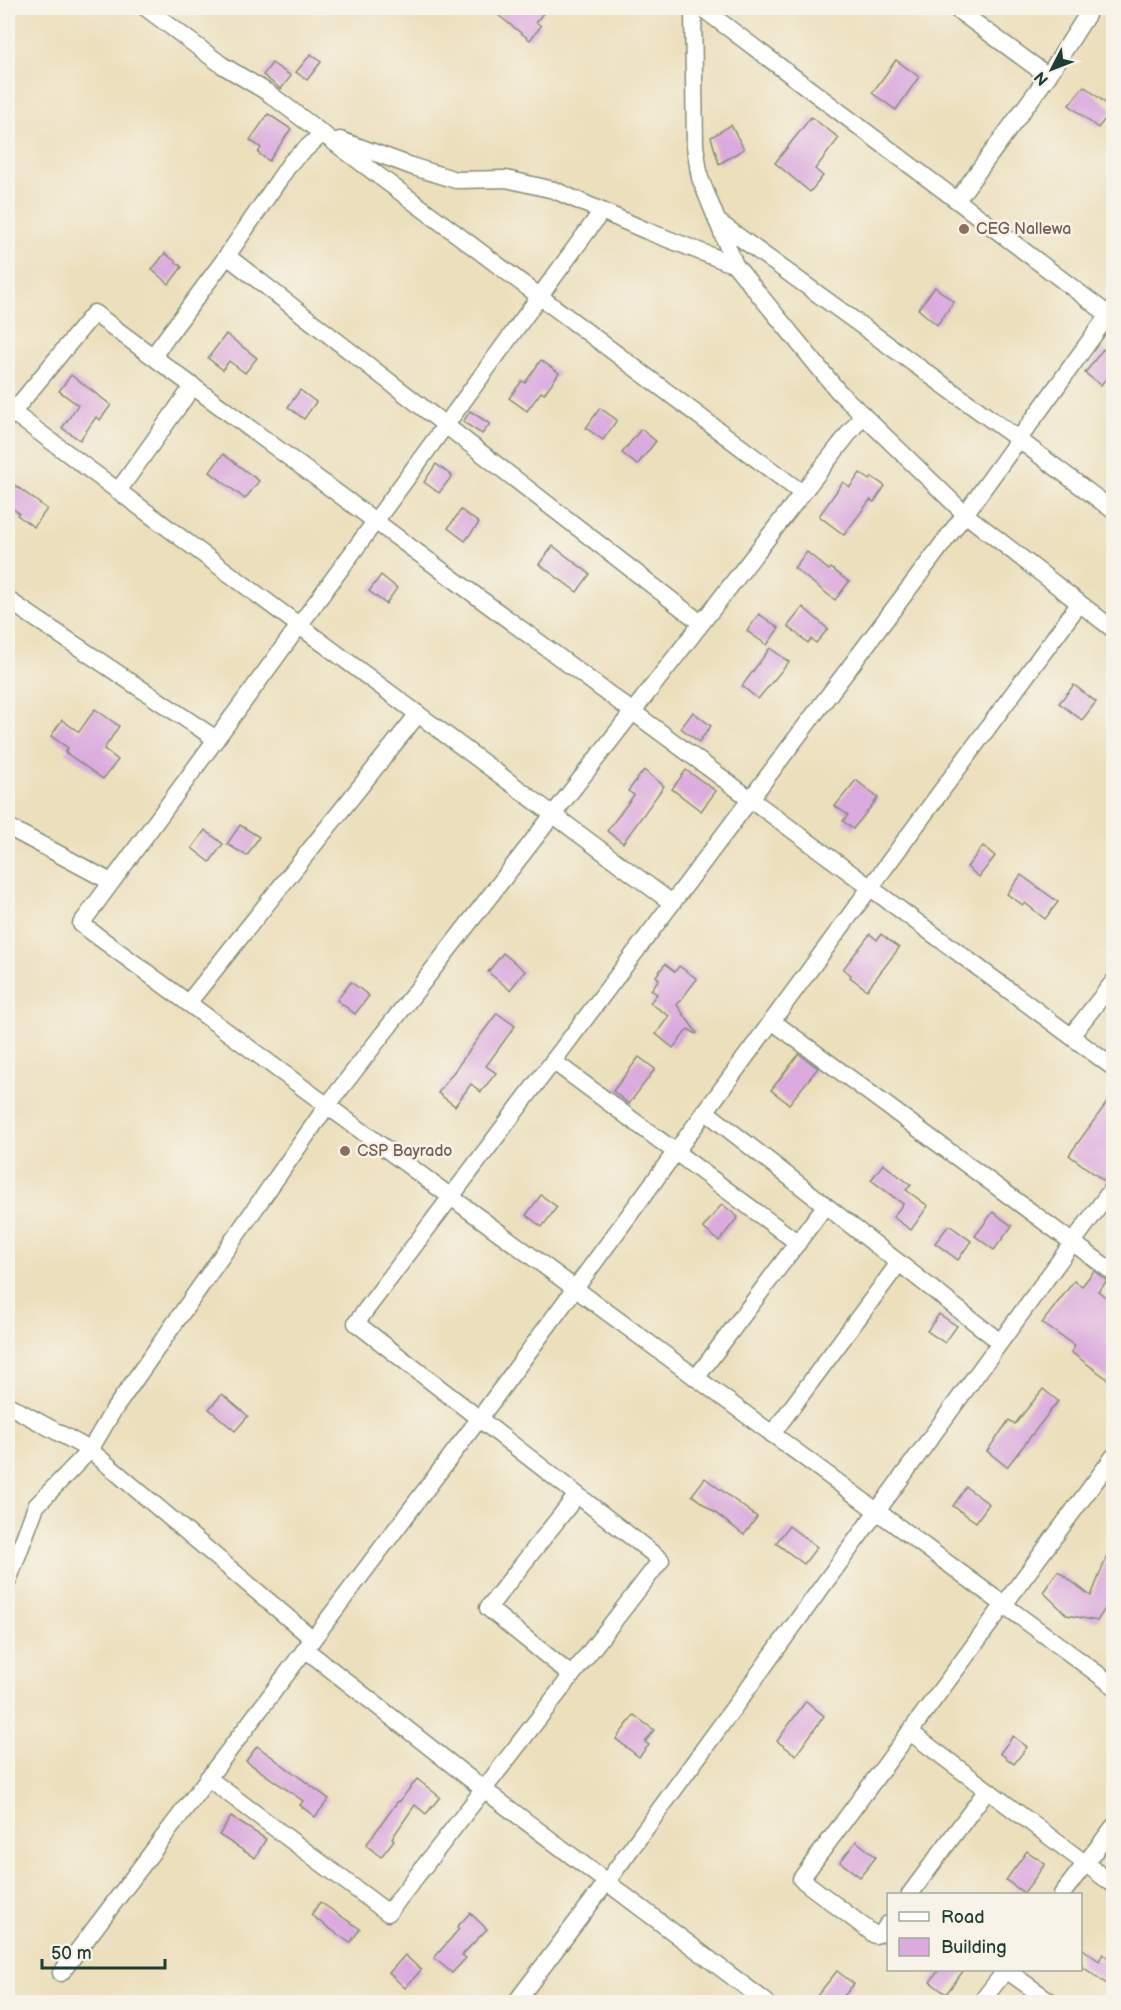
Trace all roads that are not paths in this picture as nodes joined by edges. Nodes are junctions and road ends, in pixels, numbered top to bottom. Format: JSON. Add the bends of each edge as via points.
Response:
{"nodes":[{"id":1,"x":146,"y":8,"type":"edge"},
{"id":2,"x":693,"y":8,"type":"edge"},
{"id":3,"x":702,"y":8,"type":"edge"},
{"id":4,"x":955,"y":8,"type":"edge"},
{"id":5,"x":1087,"y":15,"type":"dead end"},
{"id":6,"x":1048,"y":76,"type":"junction"},
{"id":7,"x":322,"y":134,"type":"junction"},
{"id":8,"x":957,"y":200,"type":"junction"},
{"id":9,"x":602,"y":211,"type":"junction"},
{"id":10,"x":717,"y":221,"type":"junction"},
{"id":11,"x":227,"y":256,"type":"junction"},
{"id":12,"x":735,"y":265,"type":"junction"},
{"id":13,"x":539,"y":296,"type":"junction"},
{"id":14,"x":1112,"y":313,"type":"edge"},
{"id":15,"x":153,"y":356,"type":"junction"},
{"id":16,"x":193,"y":386,"type":"junction"},
{"id":17,"x":10,"y":415,"type":"edge"},
{"id":18,"x":863,"y":415,"type":"junction"},
{"id":19,"x":446,"y":425,"type":"junction"},
{"id":20,"x":1018,"y":439,"type":"junction"},
{"id":21,"x":118,"y":491,"type":"junction"},
{"id":22,"x":802,"y":493,"type":"junction"},
{"id":23,"x":1113,"y":511,"type":"edge"},
{"id":24,"x":965,"y":514,"type":"junction"},
{"id":25,"x":375,"y":521,"type":"junction"},
{"id":26,"x":8,"y":600,"type":"edge"},
{"id":27,"x":1079,"y":604,"type":"junction"},
{"id":28,"x":701,"y":623,"type":"junction"},
{"id":29,"x":299,"y":626,"type":"junction"},
{"id":30,"x":1113,"y":630,"type":"edge"},
{"id":31,"x":633,"y":712,"type":"junction"},
{"id":32,"x":418,"y":714,"type":"junction"},
{"id":33,"x":216,"y":739,"type":"junction"},
{"id":34,"x":750,"y":799,"type":"junction"},
{"id":35,"x":553,"y":815,"type":"junction"},
{"id":36,"x":8,"y":827,"type":"edge"},
{"id":37,"x":111,"y":882,"type":"junction"},
{"id":38,"x":870,"y":887,"type":"junction"},
{"id":39,"x":672,"y":903,"type":"junction"},
{"id":40,"x":1113,"y":981,"type":"edge"},
{"id":41,"x":188,"y":1003,"type":"junction"},
{"id":42,"x":772,"y":1021,"type":"junction"},
{"id":43,"x":1071,"y":1036,"type":"junction"},
{"id":44,"x":553,"y":1061,"type":"junction"},
{"id":45,"x":1113,"y":1068,"type":"edge"},
{"id":46,"x":327,"y":1106,"type":"junction"},
{"id":47,"x":705,"y":1112,"type":"junction"},
{"id":48,"x":675,"y":1152,"type":"junction"},
{"id":49,"x":1113,"y":1186,"type":"edge"},
{"id":50,"x":451,"y":1197,"type":"junction"},
{"id":51,"x":825,"y":1206,"type":"junction"},
{"id":52,"x":798,"y":1243,"type":"junction"},
{"id":53,"x":1071,"y":1243,"type":"junction"},
{"id":54,"x":899,"y":1263,"type":"junction"},
{"id":55,"x":1113,"y":1273,"type":"edge"},
{"id":56,"x":575,"y":1289,"type":"junction"},
{"id":57,"x":999,"y":1342,"type":"junction"},
{"id":58,"x":696,"y":1378,"type":"junction"},
{"id":59,"x":8,"y":1405,"type":"edge"},
{"id":60,"x":479,"y":1419,"type":"junction"},
{"id":61,"x":772,"y":1434,"type":"junction"},
{"id":62,"x":90,"y":1450,"type":"junction"},
{"id":63,"x":1113,"y":1456,"type":"edge"},
{"id":64,"x":577,"y":1495,"type":"junction"},
{"id":65,"x":876,"y":1511,"type":"junction"},
{"id":66,"x":8,"y":1581,"type":"edge"},
{"id":67,"x":1003,"y":1605,"type":"junction"},
{"id":68,"x":309,"y":1644,"type":"junction"},
{"id":69,"x":571,"y":1675,"type":"junction"},
{"id":70,"x":1113,"y":1686,"type":"edge"},
{"id":71,"x":910,"y":1732,"type":"junction"},
{"id":72,"x":208,"y":1778,"type":"junction"},
{"id":73,"x":483,"y":1789,"type":"junction"},
{"id":74,"x":987,"y":1790,"type":"junction"},
{"id":75,"x":1113,"y":1826,"type":"edge"},
{"id":76,"x":1085,"y":1864,"type":"junction"},
{"id":77,"x":606,"y":1883,"type":"junction"},
{"id":78,"x":1113,"y":1885,"type":"edge"},
{"id":79,"x":911,"y":1893,"type":"edge"},
{"id":80,"x":1063,"y":1893,"type":"edge"},
{"id":81,"x":887,"y":1926,"type":"edge"},
{"id":82,"x":1005,"y":1971,"type":"edge"},
{"id":83,"x":1007,"y":1971,"type":"edge"},
{"id":84,"x":61,"y":1973,"type":"dead end"},
{"id":85,"x":516,"y":2002,"type":"edge"},
{"id":86,"x":766,"y":2002,"type":"edge"},
{"id":87,"x":981,"y":2002,"type":"edge"},
{"id":88,"x":1051,"y":2002,"type":"edge"}],
"edges":[{"from":1,"to":7,"type":"street"},
{"from":2,"to":10,"type":"street","via":[[695,146],[700,178]]},
{"from":3,"to":8,"type":"street"},
{"from":4,"to":6,"type":"street"},
{"from":5,"to":6,"type":"street"},
{"from":6,"to":8,"type":"street"},
{"from":7,"to":9,"type":"street","via":[[456,180],[516,181],[554,190]]},
{"from":7,"to":11,"type":"street","via":[[291,162]]},
{"from":7,"to":13,"type":"street"},
{"from":8,"to":14,"type":"street"},
{"from":9,"to":12,"type":"street"},
{"from":9,"to":13,"type":"street"},
{"from":10,"to":12,"type":"street"},
{"from":10,"to":20,"type":"street"},
{"from":11,"to":15,"type":"street"},
{"from":11,"to":19,"type":"street"},
{"from":12,"to":18,"type":"street","via":[[838,391]]},
{"from":13,"to":19,"type":"street"},
{"from":13,"to":22,"type":"street"},
{"from":14,"to":20,"type":"street"},
{"from":15,"to":16,"type":"street"},
{"from":15,"to":17,"type":"street","via":[[94,313]]},
{"from":16,"to":21,"type":"street"},
{"from":16,"to":25,"type":"street"},
{"from":17,"to":21,"type":"street"},
{"from":18,"to":22,"type":"street"},
{"from":18,"to":24,"type":"street"},
{"from":19,"to":25,"type":"street"},
{"from":19,"to":28,"type":"street"},
{"from":20,"to":23,"type":"street"},
{"from":20,"to":24,"type":"street"},
{"from":21,"to":29,"type":"street"},
{"from":22,"to":28,"type":"street"},
{"from":24,"to":27,"type":"street"},
{"from":24,"to":34,"type":"street"},
{"from":25,"to":29,"type":"street"},
{"from":25,"to":31,"type":"street"},
{"from":26,"to":33,"type":"street"},
{"from":27,"to":30,"type":"street"},
{"from":27,"to":38,"type":"street"},
{"from":28,"to":31,"type":"street"},
{"from":29,"to":32,"type":"street"},
{"from":29,"to":33,"type":"street"},
{"from":31,"to":34,"type":"street"},
{"from":31,"to":35,"type":"street"},
{"from":32,"to":35,"type":"street"},
{"from":32,"to":41,"type":"street"},
{"from":33,"to":37,"type":"street"},
{"from":34,"to":38,"type":"street"},
{"from":34,"to":39,"type":"street"},
{"from":35,"to":39,"type":"street"},
{"from":35,"to":46,"type":"street"},
{"from":36,"to":37,"type":"street"},
{"from":37,"to":41,"type":"street","via":[[81,924]]},
{"from":38,"to":42,"type":"street"},
{"from":38,"to":43,"type":"street"},
{"from":39,"to":44,"type":"street"},
{"from":40,"to":43,"type":"street"},
{"from":41,"to":46,"type":"street"},
{"from":42,"to":47,"type":"street"},
{"from":42,"to":53,"type":"street"},
{"from":43,"to":45,"type":"street"},
{"from":44,"to":48,"type":"street"},
{"from":44,"to":50,"type":"street"},
{"from":46,"to":50,"type":"street"},
{"from":46,"to":62,"type":"street","via":[[113,1411]]},
{"from":47,"to":48,"type":"street"},
{"from":47,"to":51,"type":"street"},
{"from":48,"to":52,"type":"street"},
{"from":48,"to":56,"type":"street"},
{"from":49,"to":53,"type":"street"},
{"from":50,"to":56,"type":"street"},
{"from":50,"to":60,"type":"street","via":[[356,1323]]},
{"from":51,"to":52,"type":"street"},
{"from":51,"to":54,"type":"street"},
{"from":52,"to":58,"type":"street"},
{"from":53,"to":55,"type":"street"},
{"from":53,"to":57,"type":"street"},
{"from":54,"to":57,"type":"street"},
{"from":54,"to":61,"type":"street"},
{"from":56,"to":58,"type":"street"},
{"from":56,"to":60,"type":"street"},
{"from":57,"to":65,"type":"street"},
{"from":58,"to":61,"type":"street"},
{"from":59,"to":62,"type":"street"},
{"from":60,"to":64,"type":"street"},
{"from":60,"to":68,"type":"street"},
{"from":61,"to":65,"type":"street"},
{"from":62,"to":66,"type":"street","via":[[36,1506]]},
{"from":62,"to":68,"type":"street"},
{"from":63,"to":67,"type":"street"},
{"from":64,"to":69,"type":"street","via":[[488,1608]]},
{"from":64,"to":69,"type":"street","via":[[661,1560]]},
{"from":65,"to":67,"type":"street"},
{"from":65,"to":77,"type":"street"},
{"from":67,"to":70,"type":"street"},
{"from":67,"to":71,"type":"street"},
{"from":68,"to":72,"type":"street"},
{"from":68,"to":73,"type":"street"},
{"from":69,"to":73,"type":"street"},
{"from":71,"to":74,"type":"street"},
{"from":71,"to":81,"type":"street","via":[[801,1879],[875,1935]]},
{"from":72,"to":73,"type":"street","via":[[388,1913]]},
{"from":72,"to":84,"type":"street"},
{"from":73,"to":77,"type":"street"},
{"from":74,"to":76,"type":"street"},
{"from":74,"to":79,"type":"street"},
{"from":75,"to":76,"type":"street"},
{"from":76,"to":78,"type":"street"},
{"from":76,"to":80,"type":"street"},
{"from":77,"to":85,"type":"street"},
{"from":77,"to":86,"type":"street"},
{"from":82,"to":87,"type":"street"},
{"from":83,"to":88,"type":"street"}]}
